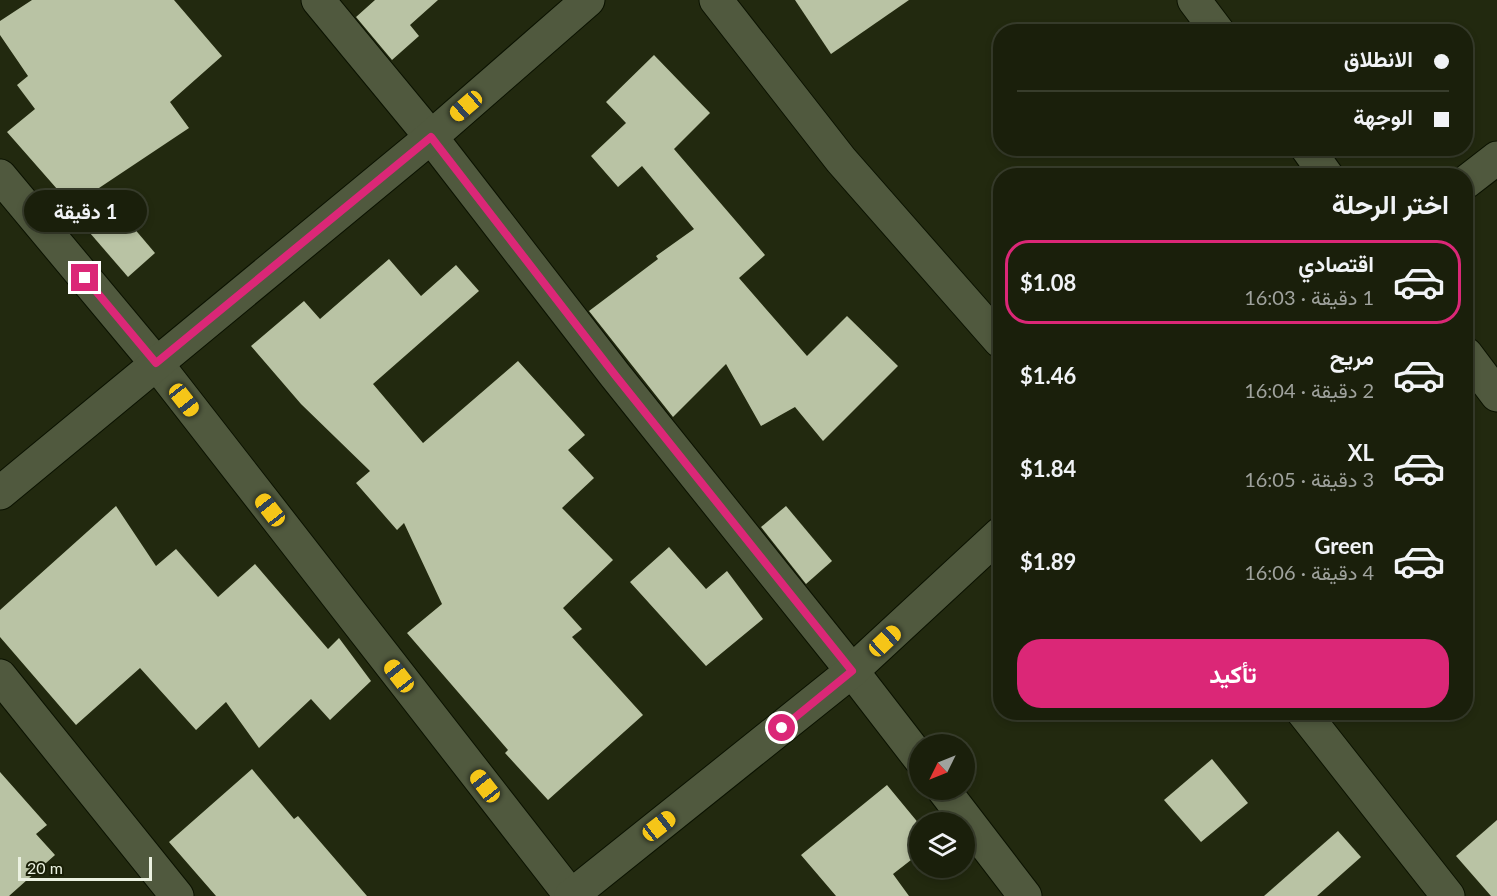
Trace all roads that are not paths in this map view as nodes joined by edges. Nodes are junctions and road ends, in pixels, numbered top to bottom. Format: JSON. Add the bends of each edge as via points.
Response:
{"nodes":[{"id":1,"x":318,"y":0,"type":"edge"},
{"id":2,"x":588,"y":0,"type":"edge"},
{"id":3,"x":716,"y":0,"type":"edge"},
{"id":4,"x":1194,"y":0,"type":"edge"},
{"id":5,"x":1212,"y":24,"type":"edge"},
{"id":6,"x":431,"y":137,"type":"junction"},
{"id":7,"x":1497,"y":158,"type":"edge"},
{"id":8,"x":0,"y":176,"type":"edge"},
{"id":9,"x":1473,"y":177,"type":"edge"},
{"id":10,"x":993,"y":333,"type":"edge"},
{"id":11,"x":156,"y":363,"type":"junction"},
{"id":12,"x":1473,"y":363,"type":"edge"},
{"id":13,"x":1497,"y":395,"type":"edge"},
{"id":14,"x":0,"y":493,"type":"edge"},
{"id":15,"x":993,"y":540,"type":"edge"},
{"id":16,"x":852,"y":671,"type":"junction"},
{"id":17,"x":0,"y":676,"type":"edge"},
{"id":18,"x":1309,"y":720,"type":"edge"},
{"id":19,"x":909,"y":745,"type":"edge"},
{"id":20,"x":951,"y":800,"type":"edge"},
{"id":21,"x":177,"y":896,"type":"edge"},
{"id":22,"x":571,"y":896,"type":"edge"},
{"id":23,"x":1025,"y":896,"type":"edge"},
{"id":24,"x":1448,"y":896,"type":"edge"}],
"edges":[{"from":1,"to":6,"type":"street"},
{"from":2,"to":6,"type":"street"},
{"from":3,"to":10,"type":"street","via":[[841,160]]},
{"from":4,"to":5,"type":"street"},
{"from":6,"to":11,"type":"street"},
{"from":6,"to":16,"type":"street"},
{"from":7,"to":9,"type":"street"},
{"from":8,"to":11,"type":"street"},
{"from":11,"to":14,"type":"street"},
{"from":11,"to":22,"type":"street"},
{"from":12,"to":13,"type":"street"},
{"from":15,"to":16,"type":"street"},
{"from":16,"to":19,"type":"street"},
{"from":16,"to":22,"type":"street"},
{"from":17,"to":21,"type":"street"},
{"from":18,"to":24,"type":"street"},
{"from":20,"to":23,"type":"street"}]}
